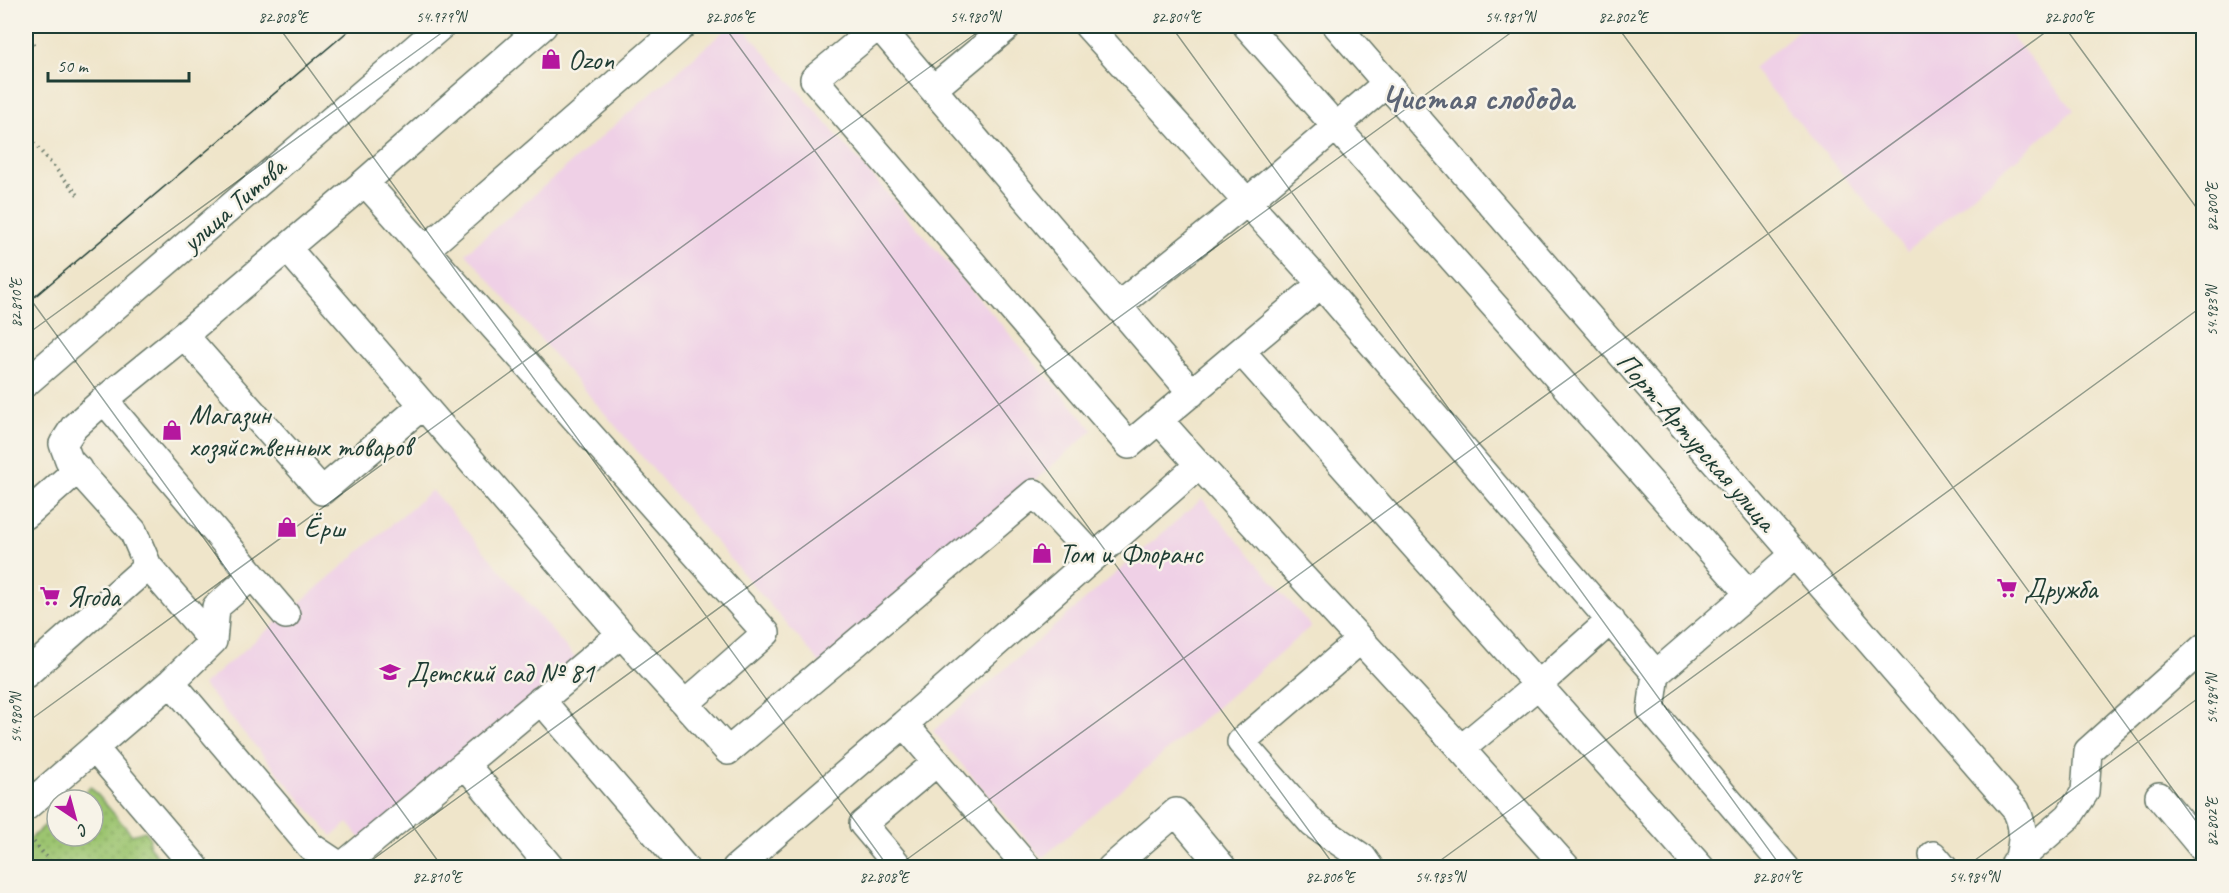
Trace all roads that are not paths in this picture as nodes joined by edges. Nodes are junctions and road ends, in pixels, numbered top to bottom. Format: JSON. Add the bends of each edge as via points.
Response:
{"nodes":[{"id":1,"x":441,"y":26,"type":"edge"},
{"id":2,"x":543,"y":26,"type":"edge"},
{"id":3,"x":682,"y":26,"type":"edge"},
{"id":4,"x":879,"y":26,"type":"edge"},
{"id":5,"x":1007,"y":26,"type":"edge"},
{"id":6,"x":1088,"y":26,"type":"edge"},
{"id":7,"x":1247,"y":26,"type":"edge"},
{"id":8,"x":1337,"y":26,"type":"edge"},
{"id":9,"x":1387,"y":83,"type":"junction"},
{"id":10,"x":933,"y":89,"type":"junction"},
{"id":11,"x":1336,"y":126,"type":"junction"},
{"id":12,"x":365,"y":182,"type":"junction"},
{"id":13,"x":1247,"y":202,"type":"junction"},
{"id":14,"x":286,"y":248,"type":"junction"},
{"id":15,"x":426,"y":249,"type":"junction"},
{"id":16,"x":1321,"y":284,"type":"junction"},
{"id":17,"x":1119,"y":305,"type":"junction"},
{"id":18,"x":184,"y":335,"type":"junction"},
{"id":19,"x":1241,"y":351,"type":"junction"},
{"id":20,"x":26,"y":383,"type":"edge"},
{"id":21,"x":1192,"y":393,"type":"junction"},
{"id":22,"x":104,"y":400,"type":"junction"},
{"id":23,"x":422,"y":406,"type":"junction"},
{"id":24,"x":1159,"y":420,"type":"junction"},
{"id":25,"x":1199,"y":465,"type":"junction"},
{"id":26,"x":78,"y":469,"type":"junction"},
{"id":27,"x":26,"y":515,"type":"edge"},
{"id":28,"x":1795,"y":554,"type":"junction"},
{"id":29,"x":1093,"y":556,"type":"junction"},
{"id":30,"x":147,"y":566,"type":"junction"},
{"id":31,"x":252,"y":576,"type":"junction"},
{"id":32,"x":1749,"y":594,"type":"junction"},
{"id":33,"x":286,"y":615,"type":"dead end"},
{"id":34,"x":1611,"y":620,"type":"junction"},
{"id":35,"x":621,"y":634,"type":"junction"},
{"id":36,"x":213,"y":641,"type":"junction"},
{"id":37,"x":1359,"y":641,"type":"junction"},
{"id":38,"x":2204,"y":647,"type":"edge"},
{"id":39,"x":26,"y":674,"type":"edge"},
{"id":40,"x":1656,"y":674,"type":"junction"},
{"id":41,"x":171,"y":682,"type":"junction"},
{"id":42,"x":1538,"y":685,"type":"junction"},
{"id":43,"x":542,"y":700,"type":"junction"},
{"id":44,"x":684,"y":704,"type":"junction"},
{"id":45,"x":904,"y":724,"type":"junction"},
{"id":46,"x":94,"y":748,"type":"junction"},
{"id":47,"x":1461,"y":749,"type":"junction"},
{"id":48,"x":937,"y":762,"type":"junction"},
{"id":49,"x":465,"y":764,"type":"junction"},
{"id":50,"x":2158,"y":796,"type":"dead end"},
{"id":51,"x":26,"y":807,"type":"edge"},
{"id":52,"x":2204,"y":850,"type":"edge"},
{"id":53,"x":2017,"y":865,"type":"edge"},
{"id":54,"x":196,"y":867,"type":"edge"},
{"id":55,"x":342,"y":867,"type":"edge"},
{"id":56,"x":551,"y":867,"type":"edge"},
{"id":57,"x":685,"y":867,"type":"edge"},
{"id":58,"x":736,"y":867,"type":"edge"},
{"id":59,"x":900,"y":867,"type":"edge"},
{"id":60,"x":1028,"y":867,"type":"edge"},
{"id":61,"x":1111,"y":867,"type":"edge"},
{"id":62,"x":1223,"y":867,"type":"edge"},
{"id":63,"x":1370,"y":867,"type":"edge"},
{"id":64,"x":1567,"y":867,"type":"edge"},
{"id":65,"x":1701,"y":867,"type":"edge"},
{"id":66,"x":1786,"y":867,"type":"edge"}],
"edges":[{"from":1,"to":20,"type":"street","name":"улица Титова"},
{"from":2,"to":12,"type":"street"},
{"from":3,"to":15,"type":"street"},
{"from":4,"to":10,"type":"street"},
{"from":4,"to":24,"type":"street","via":[[814,79],[1129,445]]},
{"from":5,"to":10,"type":"street"},
{"from":6,"to":13,"type":"street"},
{"from":7,"to":11,"type":"street"},
{"from":8,"to":9,"type":"street","name":"Порт-Артурская улица"},
{"from":9,"to":11,"type":"street"},
{"from":9,"to":28,"type":"street","name":"Порт-Артурская улица"},
{"from":10,"to":17,"type":"street"},
{"from":11,"to":13,"type":"street"},
{"from":11,"to":32,"type":"street"},
{"from":12,"to":14,"type":"street"},
{"from":12,"to":15,"type":"street"},
{"from":13,"to":16,"type":"street"},
{"from":13,"to":17,"type":"street"},
{"from":14,"to":18,"type":"street"},
{"from":14,"to":23,"type":"street"},
{"from":15,"to":44,"type":"street","via":[[766,633]]},
{"from":16,"to":19,"type":"street"},
{"from":16,"to":34,"type":"street"},
{"from":17,"to":21,"type":"street"},
{"from":18,"to":22,"type":"street"},
{"from":18,"to":23,"type":"street","via":[[322,490]]},
{"from":19,"to":21,"type":"street"},
{"from":19,"to":42,"type":"street"},
{"from":21,"to":24,"type":"street"},
{"from":22,"to":26,"type":"street","via":[[74,427],[63,444],[69,460]]},
{"from":22,"to":31,"type":"street"},
{"from":23,"to":35,"type":"street"},
{"from":24,"to":25,"type":"street"},
{"from":25,"to":29,"type":"street"},
{"from":25,"to":37,"type":"street"},
{"from":26,"to":27,"type":"street"},
{"from":26,"to":30,"type":"street","via":[[133,531]]},
{"from":28,"to":32,"type":"street"},
{"from":28,"to":53,"type":"street","name":"Порт-Артурская улица","via":[[2016,810],[2023,824]]},
{"from":29,"to":44,"type":"street","via":[[1034,493],[728,751]]},
{"from":29,"to":45,"type":"street"},
{"from":30,"to":36,"type":"street"},
{"from":30,"to":39,"type":"street"},
{"from":31,"to":33,"type":"street"},
{"from":31,"to":36,"type":"street","via":[[216,607]]},
{"from":32,"to":40,"type":"street"},
{"from":34,"to":40,"type":"street"},
{"from":34,"to":42,"type":"street"},
{"from":35,"to":43,"type":"street"},
{"from":35,"to":44,"type":"street"},
{"from":36,"to":41,"type":"street"},
{"from":37,"to":47,"type":"street"},
{"from":37,"to":63,"type":"street","via":[[1240,742],[1313,824]]},
{"from":38,"to":53,"type":"street","via":[[2088,751],[2085,792],[2070,816]]},
{"from":40,"to":66,"type":"street","via":[[1651,710]]},
{"from":41,"to":46,"type":"street"},
{"from":41,"to":55,"type":"street","via":[[310,846]]},
{"from":42,"to":47,"type":"street"},
{"from":42,"to":65,"type":"street"},
{"from":43,"to":49,"type":"street"},
{"from":43,"to":57,"type":"street"},
{"from":45,"to":48,"type":"street"},
{"from":45,"to":58,"type":"street"},
{"from":46,"to":51,"type":"street"},
{"from":46,"to":54,"type":"street"},
{"from":47,"to":64,"type":"street"},
{"from":48,"to":59,"type":"street","via":[[863,824]]},
{"from":48,"to":60,"type":"street"},
{"from":49,"to":55,"type":"street"},
{"from":49,"to":56,"type":"street"},
{"from":50,"to":52,"type":"street"},
{"from":61,"to":62,"type":"street","via":[[1176,812]]}]}
